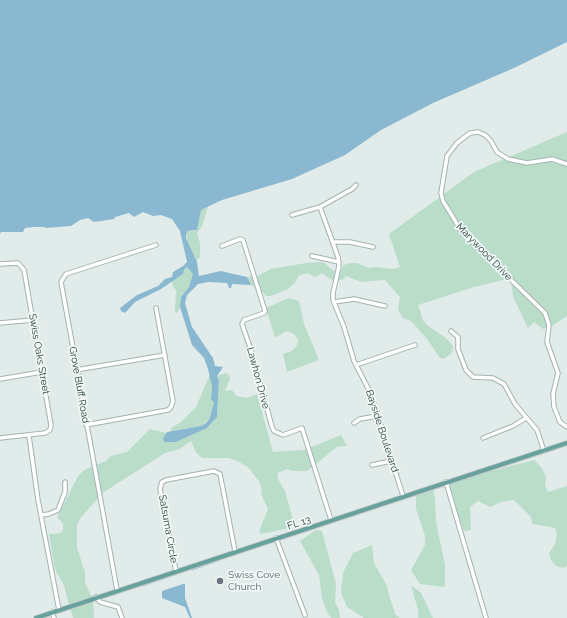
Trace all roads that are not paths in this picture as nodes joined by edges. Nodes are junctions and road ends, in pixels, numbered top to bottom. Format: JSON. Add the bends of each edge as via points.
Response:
{"nodes":[{"id":1,"x":567,"y":164,"type":"edge"},
{"id":2,"x":356,"y":185,"type":"dead end"},
{"id":3,"x":320,"y":207,"type":"junction"},
{"id":4,"x":292,"y":215,"type":"dead end"},
{"id":5,"x":333,"y":242,"type":"junction"},
{"id":6,"x":156,"y":245,"type":"dead end"},
{"id":7,"x":222,"y":246,"type":"dead end"},
{"id":8,"x":373,"y":246,"type":"dead end"},
{"id":9,"x":312,"y":256,"type":"dead end"},
{"id":10,"x":339,"y":262,"type":"junction"},
{"id":11,"x":0,"y":264,"type":"edge"},
{"id":12,"x":334,"y":302,"type":"junction"},
{"id":13,"x":385,"y":306,"type":"dead end"},
{"id":14,"x":156,"y":308,"type":"dead end"},
{"id":15,"x":33,"y":320,"type":"junction"},
{"id":16,"x":0,"y":323,"type":"edge"},
{"id":17,"x":451,"y":330,"type":"dead end"},
{"id":18,"x":415,"y":345,"type":"dead end"},
{"id":19,"x":165,"y":355,"type":"junction"},
{"id":20,"x":356,"y":365,"type":"junction"},
{"id":21,"x":76,"y":370,"type":"junction"},
{"id":22,"x":42,"y":372,"type":"junction"},
{"id":23,"x":0,"y":379,"type":"edge"},
{"id":24,"x":377,"y":416,"type":"junction"},
{"id":25,"x":526,"y":418,"type":"junction"},
{"id":26,"x":354,"y":423,"type":"dead end"},
{"id":27,"x":86,"y":425,"type":"junction"},
{"id":28,"x":567,"y":426,"type":"edge"},
{"id":29,"x":29,"y":436,"type":"junction"},
{"id":30,"x":0,"y":438,"type":"edge"},
{"id":31,"x":483,"y":438,"type":"dead end"},
{"id":32,"x":567,"y":443,"type":"edge"},
{"id":33,"x":544,"y":451,"type":"junction"},
{"id":34,"x":391,"y":461,"type":"junction"},
{"id":35,"x":372,"y":465,"type":"dead end"},
{"id":36,"x":65,"y":482,"type":"dead end"},
{"id":37,"x":446,"y":482,"type":"junction"},
{"id":38,"x":403,"y":496,"type":"junction"},
{"id":39,"x":41,"y":515,"type":"junction"},
{"id":40,"x":331,"y":520,"type":"junction"},
{"id":41,"x":276,"y":538,"type":"junction"},
{"id":42,"x":235,"y":551,"type":"junction"},
{"id":43,"x":176,"y":571,"type":"junction"},
{"id":44,"x":116,"y":590,"type":"junction"},
{"id":45,"x":96,"y":597,"type":"junction"},
{"id":46,"x":59,"y":610,"type":"junction"},
{"id":47,"x":52,"y":612,"type":"junction"},
{"id":48,"x":304,"y":615,"type":"dead end"},
{"id":49,"x":36,"y":618,"type":"edge"},
{"id":50,"x":54,"y":618,"type":"edge"},
{"id":51,"x":122,"y":618,"type":"edge"},
{"id":52,"x":486,"y":618,"type":"edge"}],
"edges":[{"from":1,"to":28,"type":"street","name":"Marywood Drive","via":[[552,159],[527,163],[508,159],[497,152],[486,135],[470,133],[457,143],[448,156],[441,193],[443,201],[462,232],[545,313],[549,325],[547,342],[558,373],[553,394],[554,407],[560,422]]},
{"from":2,"to":3,"type":"street"},
{"from":3,"to":4,"type":"street"},
{"from":3,"to":5,"type":"street","name":"Bayside Boulevard"},
{"from":5,"to":8,"type":"street"},
{"from":5,"to":10,"type":"street","name":"Bayside Boulevard"},
{"from":6,"to":21,"type":"street","name":"Grove Bluff Road","via":[[66,274],[62,279],[63,302]]},
{"from":7,"to":40,"type":"street","name":"Lawhon Drive","via":[[243,240],[265,311],[244,320],[242,324],[272,427],[274,431],[283,435],[302,428]]},
{"from":9,"to":10,"type":"street"},
{"from":10,"to":12,"type":"street","name":"Bayside Boulevard","via":[[332,294]]},
{"from":11,"to":15,"type":"street","name":"Swiss Oaks Street","via":[[14,262],[20,264],[24,270]]},
{"from":12,"to":13,"type":"street","via":[[354,300]]},
{"from":12,"to":20,"type":"street","name":"Bayside Boulevard"},
{"from":14,"to":19,"type":"street"},
{"from":15,"to":16,"type":"street"},
{"from":15,"to":22,"type":"street","name":"Swiss Oaks Street"},
{"from":17,"to":25,"type":"street","via":[[458,337],[458,349],[466,370],[473,376],[493,378],[504,384]]},
{"from":18,"to":20,"type":"street"},
{"from":19,"to":21,"type":"street"},
{"from":19,"to":27,"type":"street","via":[[173,400],[168,410]]},
{"from":20,"to":24,"type":"street","name":"Bayside Boulevard","via":[[371,394]]},
{"from":21,"to":27,"type":"street","name":"Grove Bluff Road"},
{"from":22,"to":23,"type":"street"},
{"from":22,"to":29,"type":"street","name":"Swiss Oaks Street","via":[[51,427],[46,433]]},
{"from":24,"to":26,"type":"street","via":[[360,419]]},
{"from":24,"to":34,"type":"street","name":"Bayside Boulevard"},
{"from":25,"to":31,"type":"street"},
{"from":25,"to":33,"type":"street","via":[[537,430]]},
{"from":27,"to":44,"type":"street","name":"Grove Bluff Road"},
{"from":29,"to":30,"type":"street","name":"Swiss Oaks Street"},
{"from":29,"to":39,"type":"street"},
{"from":32,"to":33,"type":"main road","name":"FL 13"},
{"from":33,"to":37,"type":"main road","name":"FL 13"},
{"from":34,"to":35,"type":"street"},
{"from":34,"to":38,"type":"street","name":"Bayside Boulevard"},
{"from":36,"to":39,"type":"street","via":[[65,492],[58,510]]},
{"from":37,"to":38,"type":"main road","name":"FL 13"},
{"from":37,"to":52,"type":"street"},
{"from":38,"to":40,"type":"main road","name":"FL 13"},
{"from":39,"to":46,"type":"street"},
{"from":40,"to":41,"type":"main road","name":"FL 13"},
{"from":41,"to":42,"type":"main road","name":"FL 13"},
{"from":41,"to":48,"type":"street"},
{"from":42,"to":43,"type":"main road","name":"FL 13"},
{"from":42,"to":43,"type":"street","name":"Satsuma Circle","via":[[220,474],[214,471],[166,480],[160,489]]},
{"from":43,"to":44,"type":"main road","name":"FL 13"},
{"from":44,"to":45,"type":"main road","name":"FL 13"},
{"from":45,"to":46,"type":"main road","name":"FL 13"},
{"from":45,"to":51,"type":"street","via":[[100,602],[118,607]]},
{"from":46,"to":47,"type":"main road","name":"FL 13"},
{"from":47,"to":49,"type":"main road","name":"FL 13"},
{"from":47,"to":50,"type":"street"}]}
